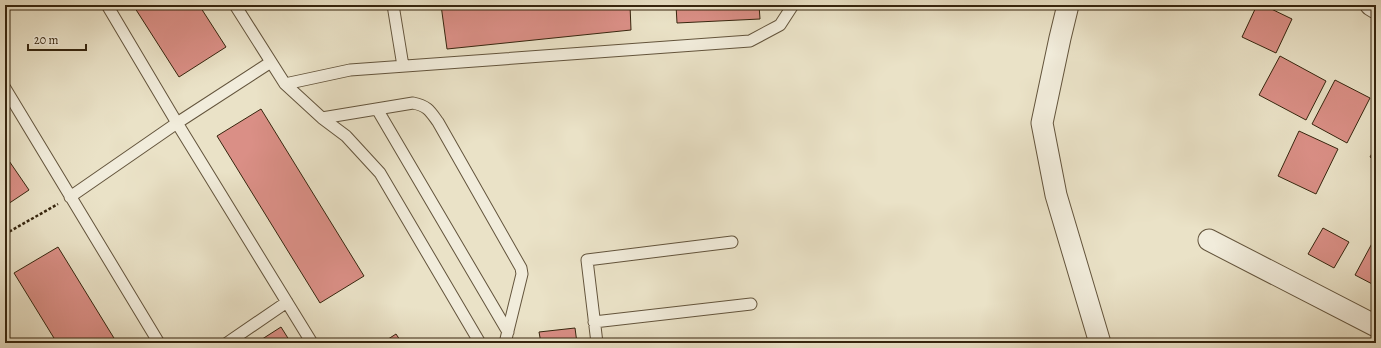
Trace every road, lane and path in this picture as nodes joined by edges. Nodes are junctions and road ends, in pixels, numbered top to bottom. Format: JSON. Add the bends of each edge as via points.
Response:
{"nodes":[{"id":1,"x":107,"y":5,"type":"edge"},
{"id":2,"x":235,"y":5,"type":"edge"},
{"id":3,"x":393,"y":5,"type":"edge"},
{"id":4,"x":792,"y":5,"type":"edge"},
{"id":5,"x":1068,"y":5,"type":"edge"},
{"id":6,"x":1371,"y":5,"type":"edge"},
{"id":7,"x":1376,"y":8,"type":"edge"},
{"id":8,"x":271,"y":62,"type":"junction"},
{"id":9,"x":402,"y":66,"type":"junction"},
{"id":10,"x":285,"y":84,"type":"junction"},
{"id":11,"x":5,"y":88,"type":"edge"},
{"id":12,"x":377,"y":109,"type":"junction"},
{"id":13,"x":322,"y":118,"type":"junction"},
{"id":14,"x":177,"y":122,"type":"junction"},
{"id":15,"x":70,"y":197,"type":"junction"},
{"id":16,"x":5,"y":234,"type":"edge"},
{"id":17,"x":1209,"y":240,"type":"dead end"},
{"id":18,"x":732,"y":242,"type":"dead end"},
{"id":19,"x":287,"y":302,"type":"junction"},
{"id":20,"x":751,"y":304,"type":"dead end"},
{"id":21,"x":594,"y":322,"type":"junction"},
{"id":22,"x":1376,"y":326,"type":"edge"},
{"id":23,"x":507,"y":338,"type":"edge"},
{"id":24,"x":5,"y":340,"type":"edge"},
{"id":25,"x":7,"y":343,"type":"edge"},
{"id":26,"x":159,"y":343,"type":"edge"},
{"id":27,"x":227,"y":343,"type":"edge"},
{"id":28,"x":312,"y":343,"type":"edge"},
{"id":29,"x":480,"y":343,"type":"edge"},
{"id":30,"x":596,"y":343,"type":"edge"},
{"id":31,"x":1100,"y":343,"type":"edge"}],
"edges":[{"from":1,"to":14,"type":"lane"},
{"from":2,"to":8,"type":"lane"},
{"from":3,"to":9,"type":"lane"},
{"from":4,"to":9,"type":"lane","via":[[780,25],[750,40]]},
{"from":5,"to":31,"type":"street","via":[[1042,123],[1056,195]]},
{"from":6,"to":7,"type":"street"},
{"from":8,"to":10,"type":"lane"},
{"from":8,"to":14,"type":"lane"},
{"from":9,"to":10,"type":"lane","via":[[350,70]]},
{"from":10,"to":13,"type":"lane"},
{"from":11,"to":15,"type":"lane"},
{"from":12,"to":13,"type":"lane"},
{"from":12,"to":23,"type":"lane"},
{"from":12,"to":23,"type":"lane","via":[[413,103],[423,105],[438,122],[521,268],[522,274]]},
{"from":13,"to":29,"type":"lane","via":[[346,136],[380,173]]},
{"from":14,"to":15,"type":"lane"},
{"from":14,"to":19,"type":"lane"},
{"from":15,"to":16,"type":"path"},
{"from":15,"to":26,"type":"lane"},
{"from":17,"to":22,"type":"street"},
{"from":18,"to":21,"type":"lane","via":[[587,260]]},
{"from":19,"to":27,"type":"lane"},
{"from":19,"to":28,"type":"lane"},
{"from":20,"to":21,"type":"lane"},
{"from":21,"to":30,"type":"lane"},
{"from":24,"to":25,"type":"path"}]}
